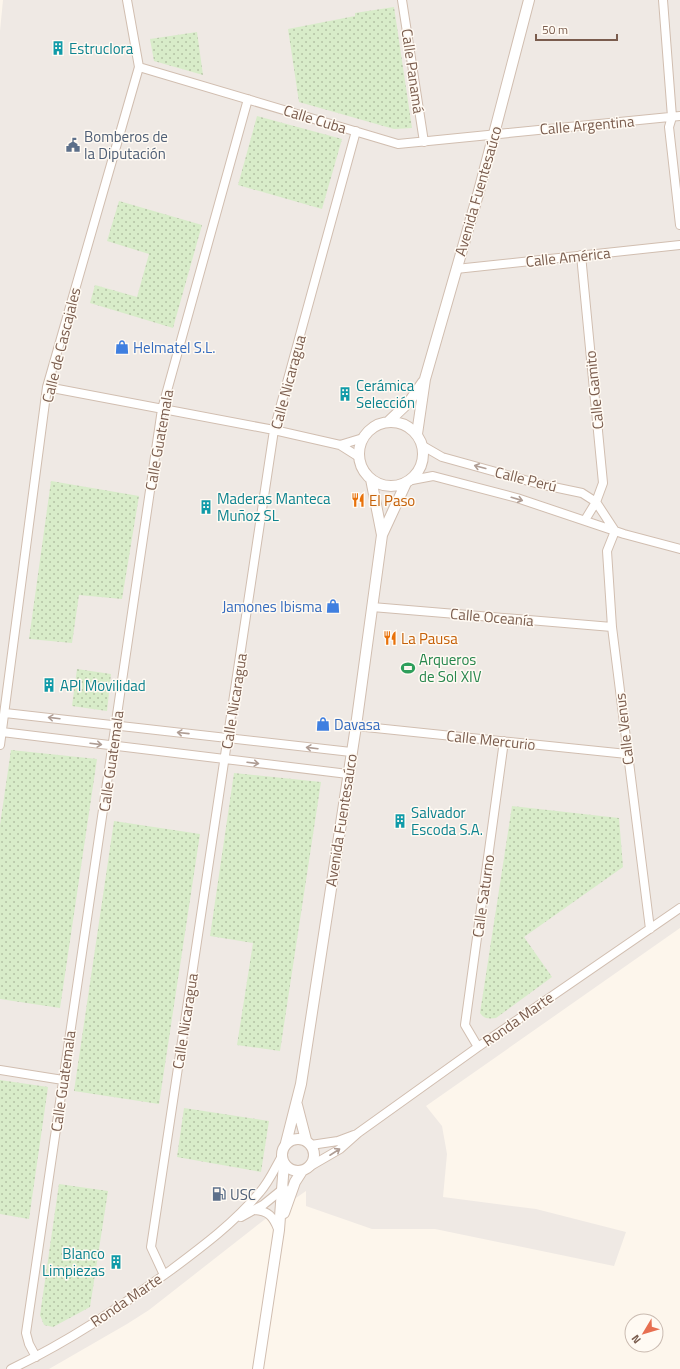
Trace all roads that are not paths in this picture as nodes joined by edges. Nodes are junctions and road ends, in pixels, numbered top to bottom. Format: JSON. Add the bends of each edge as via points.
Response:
{"nodes":[{"id":1,"x":127,"y":0,"type":"edge"},
{"id":2,"x":402,"y":0,"type":"edge"},
{"id":3,"x":663,"y":0,"type":"edge"},
{"id":4,"x":529,"y":1,"type":"edge"},
{"id":5,"x":139,"y":67,"type":"junction"},
{"id":6,"x":248,"y":99,"type":"junction"},
{"id":7,"x":676,"y":117,"type":"edge"},
{"id":8,"x":356,"y":131,"type":"junction"},
{"id":9,"x":494,"y":134,"type":"junction"},
{"id":10,"x":424,"y":142,"type":"junction"},
{"id":11,"x":680,"y":225,"type":"edge"},
{"id":12,"x":680,"y":245,"type":"edge"},
{"id":13,"x":581,"y":255,"type":"junction"},
{"id":14,"x":456,"y":269,"type":"junction"},
{"id":15,"x":425,"y":379,"type":"junction"},
{"id":16,"x":47,"y":387,"type":"junction"},
{"id":17,"x":162,"y":409,"type":"junction"},
{"id":18,"x":389,"y":421,"type":"junction"},
{"id":19,"x":274,"y":430,"type":"junction"},
{"id":20,"x":417,"y":434,"type":"junction"},
{"id":21,"x":363,"y":438,"type":"junction"},
{"id":22,"x":340,"y":445,"type":"junction"},
{"id":23,"x":423,"y":446,"type":"junction"},
{"id":24,"x":359,"y":457,"type":"junction"},
{"id":25,"x":371,"y":479,"type":"junction"},
{"id":26,"x":409,"y":481,"type":"junction"},
{"id":27,"x":596,"y":502,"type":"junction"},
{"id":28,"x":585,"y":520,"type":"junction"},
{"id":29,"x":615,"y":531,"type":"junction"},
{"id":30,"x":382,"y":535,"type":"junction"},
{"id":31,"x":680,"y":549,"type":"edge"},
{"id":32,"x":372,"y":607,"type":"junction"},
{"id":33,"x":612,"y":627,"type":"junction"},
{"id":34,"x":5,"y":712,"type":"junction"},
{"id":35,"x":116,"y":725,"type":"junction"},
{"id":36,"x":356,"y":726,"type":"junction"},
{"id":37,"x":2,"y":732,"type":"junction"},
{"id":38,"x":229,"y":738,"type":"junction"},
{"id":39,"x":504,"y":741,"type":"junction"},
{"id":40,"x":0,"y":745,"type":"edge"},
{"id":41,"x":113,"y":746,"type":"junction"},
{"id":42,"x":351,"y":752,"type":"junction"},
{"id":43,"x":627,"y":754,"type":"junction"},
{"id":44,"x":225,"y":759,"type":"junction"},
{"id":45,"x":348,"y":774,"type":"junction"},
{"id":46,"x":680,"y":908,"type":"edge"},
{"id":47,"x":650,"y":929,"type":"junction"},
{"id":48,"x":478,"y":1047,"type":"junction"},
{"id":49,"x":0,"y":1070,"type":"edge"},
{"id":50,"x":64,"y":1080,"type":"junction"},
{"id":51,"x":297,"y":1105,"type":"junction"},
{"id":52,"x":358,"y":1133,"type":"junction"},
{"id":53,"x":308,"y":1142,"type":"junction"},
{"id":54,"x":286,"y":1143,"type":"junction"},
{"id":55,"x":283,"y":1159,"type":"junction"},
{"id":56,"x":306,"y":1169,"type":"junction"},
{"id":57,"x":295,"y":1182,"type":"junction"},
{"id":58,"x":282,"y":1190,"type":"junction"},
{"id":59,"x":255,"y":1210,"type":"junction"},
{"id":60,"x":234,"y":1221,"type":"junction"},
{"id":61,"x":279,"y":1230,"type":"junction"},
{"id":62,"x":164,"y":1274,"type":"junction"},
{"id":63,"x":36,"y":1357,"type":"junction"},
{"id":64,"x":11,"y":1369,"type":"edge"},
{"id":65,"x":258,"y":1369,"type":"edge"}],
"edges":[{"from":1,"to":5,"type":"street","name":"Calle de Cascajales"},
{"from":2,"to":10,"type":"street","name":"Calle Panamá"},
{"from":3,"to":7,"type":"street"},
{"from":4,"to":9,"type":"street","name":"Avenida Fuentesaúco"},
{"from":5,"to":6,"type":"street","name":"Calle Cuba"},
{"from":5,"to":16,"type":"street","name":"Calle de Cascajales"},
{"from":6,"to":8,"type":"street","name":"Calle Cuba"},
{"from":6,"to":17,"type":"street","name":"Calle Guatemala"},
{"from":7,"to":9,"type":"street","name":"Calle Argentina"},
{"from":7,"to":11,"type":"street","via":[[669,127]]},
{"from":8,"to":10,"type":"street","name":"Calle Cuba","via":[[398,144]]},
{"from":8,"to":19,"type":"street","name":"Calle Nicaragua"},
{"from":9,"to":10,"type":"street","name":"Calle Cuba"},
{"from":9,"to":14,"type":"street","name":"Avenida Fuentesaúco"},
{"from":12,"to":13,"type":"street","name":"Calle América"},
{"from":13,"to":14,"type":"street","name":"Calle América"},
{"from":13,"to":27,"type":"street","name":"Calle Gamito","via":[[603,483]]},
{"from":14,"to":15,"type":"street","name":"Avenida Fuentesaúco"},
{"from":15,"to":18,"type":"street","name":"Avenida Fuentesaúco","via":[[409,402]]},
{"from":15,"to":20,"type":"street","name":"Avenida Fuentesaúco"},
{"from":16,"to":17,"type":"street"},
{"from":16,"to":34,"type":"street","name":"Calle de Cascajales"},
{"from":17,"to":19,"type":"street"},
{"from":17,"to":35,"type":"street","name":"Calle Guatemala"},
{"from":18,"to":20,"type":"street","via":[[400,422]]},
{"from":18,"to":21,"type":"street","via":[[374,426]]},
{"from":19,"to":22,"type":"street"},
{"from":19,"to":38,"type":"street","name":"Calle Nicaragua"},
{"from":20,"to":23,"type":"street"},
{"from":21,"to":22,"type":"street"},
{"from":21,"to":24,"type":"street","via":[[359,447]]},
{"from":22,"to":24,"type":"street"},
{"from":23,"to":26,"type":"street","via":[[424,458],[420,470]]},
{"from":27,"to":23,"type":"street","name":"Calle Perú","one_way":true,"via":[[582,492],[539,484],[442,457]]},
{"from":24,"to":25,"type":"street","via":[[362,469]]},
{"from":25,"to":26,"type":"street","via":[[388,486]]},
{"from":25,"to":30,"type":"street","name":"Avenida Fuentesaúco"},
{"from":26,"to":28,"type":"street","name":"Calle Perú","one_way":true,"via":[[433,476],[517,498]]},
{"from":26,"to":30,"type":"street","name":"Avenida Fuentesaúco"},
{"from":27,"to":28,"type":"street","name":"Calle Gamito"},
{"from":27,"to":29,"type":"street","name":"Calle Perú"},
{"from":28,"to":29,"type":"street","name":"Calle Perú"},
{"from":29,"to":31,"type":"street","name":"Calle Perú"},
{"from":29,"to":33,"type":"street","name":"Calle Venus","via":[[607,551]]},
{"from":30,"to":32,"type":"street","name":"Avenida Fuentesaúco"},
{"from":32,"to":33,"type":"street","name":"Calle Oceanía"},
{"from":32,"to":36,"type":"street","name":"Avenida Fuentesaúco"},
{"from":33,"to":43,"type":"street","name":"Calle Venus"},
{"from":35,"to":34,"type":"street","one_way":true},
{"from":34,"to":37,"type":"street","name":"Calle de Cascajales"},
{"from":38,"to":35,"type":"street","one_way":true},
{"from":35,"to":41,"type":"street","name":"Calle Guatemala"},
{"from":36,"to":39,"type":"street","name":"Calle Mercurio"},
{"from":36,"to":42,"type":"street","name":"Avenida Fuentesaúco"},
{"from":37,"to":40,"type":"street","name":"Calle de Cascajales"},
{"from":37,"to":41,"type":"street","one_way":true},
{"from":42,"to":38,"type":"street","one_way":true},
{"from":38,"to":44,"type":"street","name":"Calle Nicaragua"},
{"from":39,"to":43,"type":"street","name":"Calle Mercurio"},
{"from":39,"to":48,"type":"street","name":"Calle Saturno","via":[[465,1025]]},
{"from":41,"to":44,"type":"street"},
{"from":41,"to":50,"type":"street","name":"Calle Guatemala"},
{"from":42,"to":45,"type":"street","name":"Avenida Fuentesaúco"},
{"from":43,"to":47,"type":"street","name":"Calle Venus"},
{"from":44,"to":45,"type":"street","one_way":true},
{"from":44,"to":62,"type":"street","name":"Calle Nicaragua","via":[[151,1247]]},
{"from":45,"to":51,"type":"street","name":"Avenida Fuentesaúco"},
{"from":46,"to":47,"type":"street","name":"Ronda Marte"},
{"from":47,"to":48,"type":"street","name":"Ronda Marte"},
{"from":48,"to":52,"type":"street","name":"Ronda Marte"},
{"from":49,"to":50,"type":"street"},
{"from":50,"to":63,"type":"street","name":"Calle Guatemala","via":[[26,1333]]},
{"from":51,"to":53,"type":"street","name":"Avenida Fuentesaúco"},
{"from":51,"to":54,"type":"street","name":"Avenida Fuentesaúco"},
{"from":52,"to":53,"type":"street","name":"Ronda Marte","via":[[338,1141]]},
{"from":56,"to":52,"type":"street","name":"Ronda Marte","one_way":true,"via":[[340,1149]]},
{"from":53,"to":54,"type":"street","via":[[292,1139]]},
{"from":53,"to":56,"type":"street","via":[[315,1154],[312,1163]]},
{"from":54,"to":55,"type":"street"},
{"from":55,"to":56,"type":"street","via":[[292,1170]]},
{"from":55,"to":58,"type":"street"},
{"from":55,"to":60,"type":"street","name":"Ronda Marte","via":[[264,1187]]},
{"from":56,"to":57,"type":"street"},
{"from":57,"to":58,"type":"street","name":"Ronda Marte"},
{"from":57,"to":61,"type":"street"},
{"from":58,"to":59,"type":"street","name":"Ronda Marte"},
{"from":58,"to":61,"type":"street"},
{"from":59,"to":60,"type":"street","name":"Ronda Marte"},
{"from":59,"to":61,"type":"street","via":[[264,1211],[274,1218]]},
{"from":60,"to":62,"type":"street","name":"Ronda Marte"},
{"from":61,"to":65,"type":"street"},
{"from":62,"to":63,"type":"street","name":"Ronda Marte","via":[[76,1334]]},
{"from":63,"to":64,"type":"street","name":"Ronda Marte"}]}
